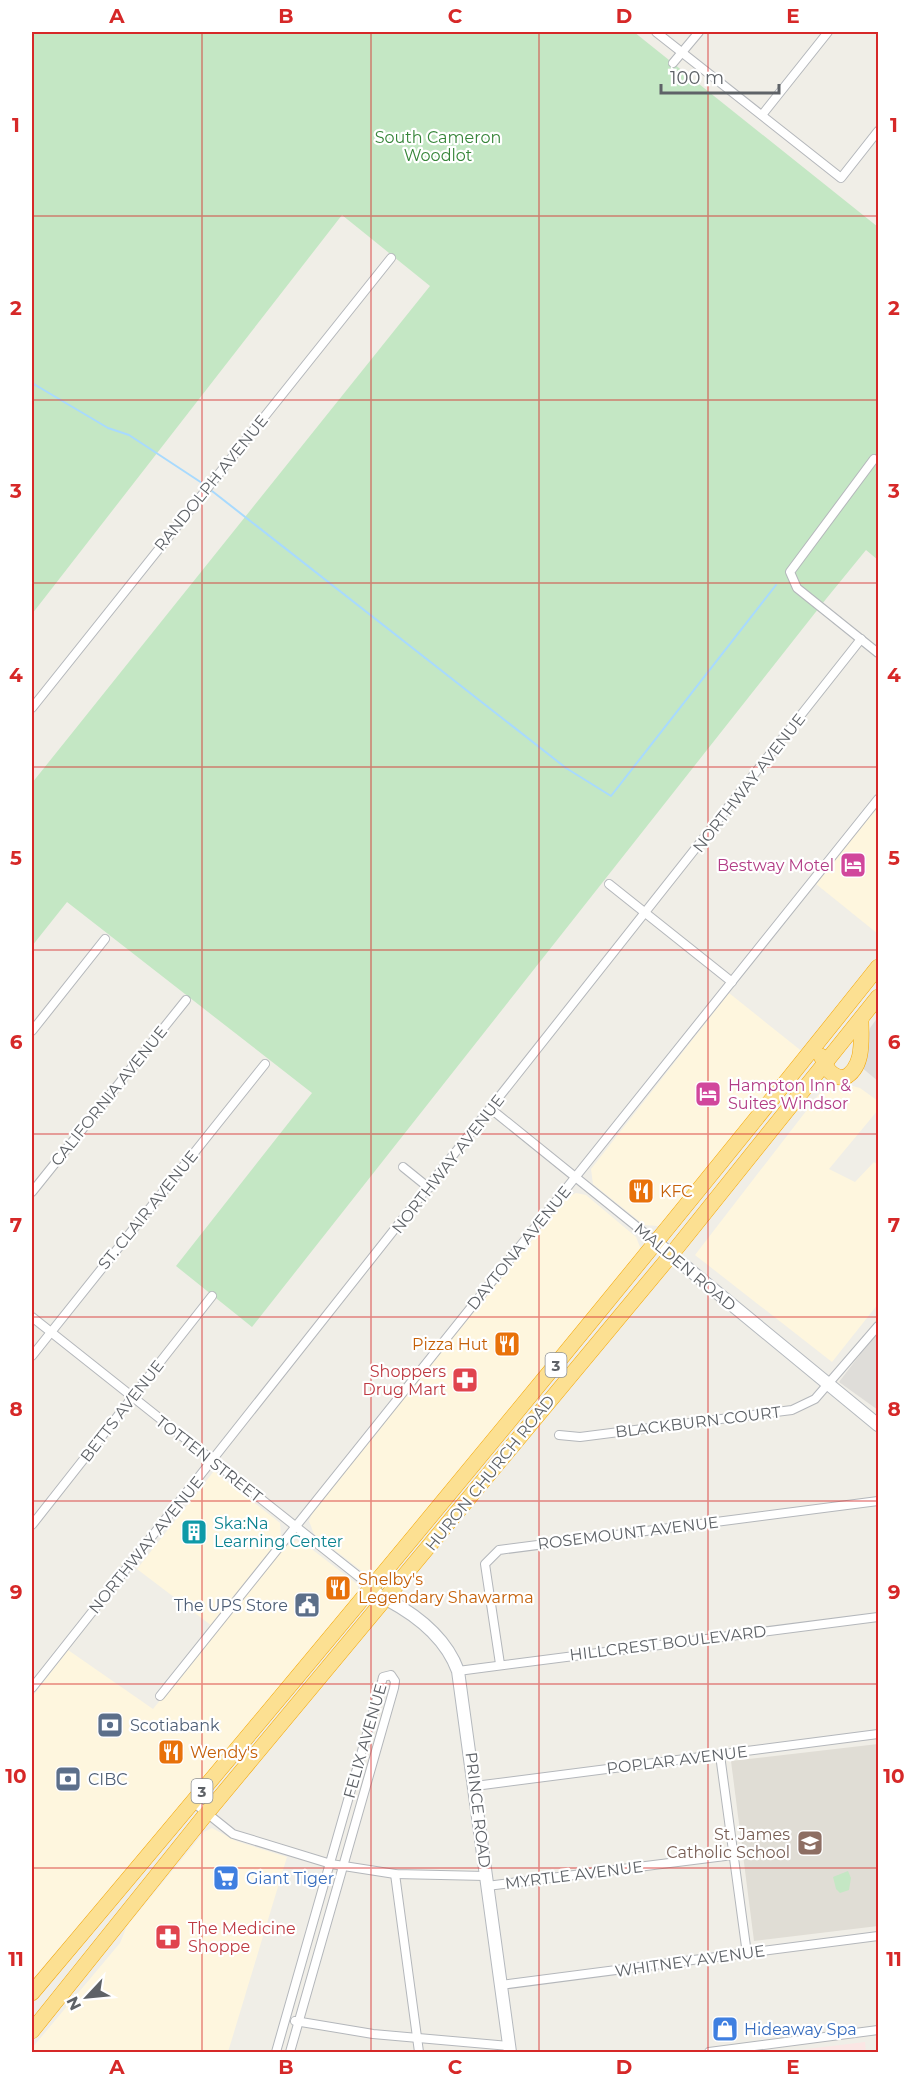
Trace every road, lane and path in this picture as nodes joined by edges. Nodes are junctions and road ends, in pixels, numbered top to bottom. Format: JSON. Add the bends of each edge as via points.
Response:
{"nodes":[{"id":1,"x":656,"y":32,"type":"edge"},
{"id":2,"x":699,"y":32,"type":"edge"},
{"id":3,"x":828,"y":32,"type":"edge"},
{"id":4,"x":682,"y":52,"type":"junction"},
{"id":5,"x":674,"y":63,"type":"dead end"},
{"id":6,"x":762,"y":115,"type":"junction"},
{"id":7,"x":879,"y":131,"type":"edge"},
{"id":8,"x":391,"y":258,"type":"dead end"},
{"id":9,"x":874,"y":459,"type":"dead end"},
{"id":10,"x":861,"y":639,"type":"junction"},
{"id":11,"x":879,"y":653,"type":"edge"},
{"id":12,"x":32,"y":708,"type":"edge"},
{"id":13,"x":879,"y":799,"type":"edge"},
{"id":14,"x":609,"y":884,"type":"dead end"},
{"id":15,"x":646,"y":914,"type":"junction"},
{"id":16,"x":105,"y":939,"type":"dead end"},
{"id":17,"x":879,"y":967,"type":"edge"},
{"id":18,"x":732,"y":982,"type":"junction"},
{"id":19,"x":879,"y":997,"type":"edge"},
{"id":20,"x":186,"y":1000,"type":"dead end"},
{"id":21,"x":861,"y":1019,"type":"junction"},
{"id":22,"x":32,"y":1031,"type":"edge"},
{"id":23,"x":816,"y":1046,"type":"junction"},
{"id":24,"x":265,"y":1064,"type":"dead end"},
{"id":25,"x":824,"y":1064,"type":"junction"},
{"id":26,"x":491,"y":1109,"type":"junction"},
{"id":27,"x":403,"y":1167,"type":"dead end"},
{"id":28,"x":576,"y":1178,"type":"junction"},
{"id":29,"x":429,"y":1188,"type":"junction"},
{"id":30,"x":32,"y":1192,"type":"edge"},
{"id":31,"x":657,"y":1243,"type":"junction"},
{"id":32,"x":672,"y":1255,"type":"junction"},
{"id":33,"x":212,"y":1296,"type":"dead end"},
{"id":34,"x":32,"y":1317,"type":"edge"},
{"id":35,"x":879,"y":1326,"type":"edge"},
{"id":36,"x":51,"y":1332,"type":"junction"},
{"id":37,"x":32,"y":1356,"type":"edge"},
{"id":38,"x":828,"y":1385,"type":"junction"},
{"id":39,"x":132,"y":1397,"type":"junction"},
{"id":40,"x":879,"y":1425,"type":"edge"},
{"id":41,"x":559,"y":1435,"type":"dead end"},
{"id":42,"x":212,"y":1461,"type":"junction"},
{"id":43,"x":879,"y":1502,"type":"edge"},
{"id":44,"x":32,"y":1525,"type":"edge"},
{"id":45,"x":295,"y":1526,"type":"junction"},
{"id":46,"x":374,"y":1589,"type":"junction"},
{"id":47,"x":388,"y":1600,"type":"junction"},
{"id":48,"x":879,"y":1617,"type":"edge"},
{"id":49,"x":500,"y":1664,"type":"junction"},
{"id":50,"x":458,"y":1671,"type":"junction"},
{"id":51,"x":32,"y":1688,"type":"edge"},
{"id":52,"x":160,"y":1696,"type":"dead end"},
{"id":53,"x":879,"y":1734,"type":"edge"},
{"id":54,"x":720,"y":1755,"type":"junction"},
{"id":55,"x":475,"y":1786,"type":"junction"},
{"id":56,"x":193,"y":1802,"type":"junction"},
{"id":57,"x":206,"y":1815,"type":"junction"},
{"id":58,"x":733,"y":1855,"type":"junction"},
{"id":59,"x":331,"y":1864,"type":"junction"},
{"id":60,"x":342,"y":1867,"type":"junction"},
{"id":61,"x":395,"y":1874,"type":"junction"},
{"id":62,"x":487,"y":1881,"type":"junction"},
{"id":63,"x":879,"y":1936,"type":"edge"},
{"id":64,"x":747,"y":1954,"type":"junction"},
{"id":65,"x":501,"y":1985,"type":"junction"},
{"id":66,"x":32,"y":1993,"type":"edge"},
{"id":67,"x":286,"y":2019,"type":"junction"},
{"id":68,"x":299,"y":2021,"type":"junction"},
{"id":69,"x":879,"y":2030,"type":"edge"},
{"id":70,"x":32,"y":2031,"type":"edge"},
{"id":71,"x":417,"y":2037,"type":"junction"},
{"id":72,"x":509,"y":2049,"type":"edge"},
{"id":73,"x":276,"y":2052,"type":"edge"},
{"id":74,"x":290,"y":2052,"type":"edge"},
{"id":75,"x":419,"y":2052,"type":"edge"},
{"id":76,"x":709,"y":2052,"type":"edge"}],
"edges":[{"from":1,"to":4,"type":"street"},
{"from":2,"to":4,"type":"street"},
{"from":3,"to":6,"type":"street"},
{"from":4,"to":5,"type":"street"},
{"from":4,"to":6,"type":"street"},
{"from":6,"to":7,"type":"street","via":[[841,178]]},
{"from":8,"to":12,"type":"street","name":"RANDOLPH AVENUE"},
{"from":9,"to":10,"type":"street","via":[[790,572],[797,588]]},
{"from":10,"to":11,"type":"street"},
{"from":10,"to":15,"type":"street","name":"NORTHWAY AVENUE"},
{"from":13,"to":18,"type":"street","name":"DAYTONA AVENUE"},
{"from":14,"to":15,"type":"street"},
{"from":15,"to":18,"type":"street"},
{"from":15,"to":26,"type":"street","name":"NORTHWAY AVENUE"},
{"from":16,"to":22,"type":"street"},
{"from":17,"to":23,"type":"highway","name":"HURON CHURCH ROAD","number":"3"},
{"from":18,"to":28,"type":"street","name":"DAYTONA AVENUE"},
{"from":19,"to":21,"type":"highway","name":"HURON CHURCH ROAD","number":"3"},
{"from":20,"to":30,"type":"street","name":"CALIFORNIA AVENUE"},
{"from":21,"to":25,"type":"highway","name":"HURON CHURCH ROAD","number":"3"},
{"from":21,"to":25,"type":"highway","via":[[858,1063],[851,1074],[835,1077]]},
{"from":23,"to":25,"type":"highway"},
{"from":23,"to":31,"type":"highway","name":"HURON CHURCH ROAD","number":"3"},
{"from":24,"to":36,"type":"street","name":"ST. CLAIR AVENUE"},
{"from":25,"to":32,"type":"highway","name":"HURON CHURCH ROAD","number":"3"},
{"from":26,"to":28,"type":"street","name":"MALDEN ROAD"},
{"from":26,"to":29,"type":"street","name":"NORTHWAY AVENUE"},
{"from":27,"to":29,"type":"street"},
{"from":28,"to":31,"type":"street","name":"MALDEN ROAD"},
{"from":28,"to":45,"type":"street","name":"DAYTONA AVENUE"},
{"from":29,"to":42,"type":"street","name":"NORTHWAY AVENUE"},
{"from":31,"to":32,"type":"street","name":"MALDEN ROAD"},
{"from":31,"to":46,"type":"highway","name":"HURON CHURCH ROAD","number":"3"},
{"from":32,"to":38,"type":"street","name":"MALDEN ROAD"},
{"from":32,"to":47,"type":"highway","name":"HURON CHURCH ROAD","number":"3"},
{"from":33,"to":39,"type":"street","name":"BETTS AVENUE"},
{"from":34,"to":36,"type":"street","name":"TOTTEN STREET"},
{"from":35,"to":38,"type":"street","name":"BLACKBURN COURT"},
{"from":36,"to":37,"type":"street","name":"ST. CLAIR AVENUE"},
{"from":36,"to":39,"type":"street","name":"TOTTEN STREET"},
{"from":38,"to":40,"type":"street","name":"MALDEN ROAD"},
{"from":38,"to":41,"type":"street","name":"BLACKBURN COURT","via":[[815,1399],[792,1410],[580,1437]]},
{"from":39,"to":42,"type":"street","name":"TOTTEN STREET"},
{"from":39,"to":44,"type":"street","name":"BETTS AVENUE"},
{"from":42,"to":45,"type":"street","name":"TOTTEN STREET"},
{"from":42,"to":51,"type":"street","name":"NORTHWAY AVENUE"},
{"from":43,"to":49,"type":"street","name":"ROSEMOUNT AVENUE","via":[[499,1550],[485,1564]]},
{"from":45,"to":46,"type":"street","name":"TOTTEN STREET"},
{"from":45,"to":52,"type":"street","name":"DAYTONA AVENUE"},
{"from":46,"to":47,"type":"street","name":"TOTTEN STREET"},
{"from":46,"to":56,"type":"highway","name":"HURON CHURCH ROAD","number":"3"},
{"from":47,"to":50,"type":"street","name":"PRINCE ROAD","via":[[437,1634],[452,1654]]},
{"from":47,"to":57,"type":"highway","name":"HURON CHURCH ROAD","number":"3"},
{"from":48,"to":49,"type":"street","name":"HILLCREST BOULEVARD"},
{"from":49,"to":50,"type":"street","name":"HILLCREST BOULEVARD"},
{"from":50,"to":55,"type":"street","name":"PRINCE ROAD"},
{"from":53,"to":54,"type":"street","name":"POPLAR AVENUE"},
{"from":54,"to":55,"type":"street","name":"POPLAR AVENUE"},
{"from":54,"to":58,"type":"street"},
{"from":55,"to":62,"type":"street","name":"PRINCE ROAD"},
{"from":56,"to":57,"type":"street","name":"MYRTLE AVENUE"},
{"from":56,"to":66,"type":"highway","name":"HURON CHURCH ROAD","number":"3"},
{"from":57,"to":59,"type":"street","name":"MYRTLE AVENUE","via":[[250,1841]]},
{"from":57,"to":70,"type":"highway","name":"HURON CHURCH ROAD","number":"3"},
{"from":58,"to":62,"type":"street","name":"MYRTLE AVENUE"},
{"from":58,"to":64,"type":"street"},
{"from":59,"to":60,"type":"street","name":"MYRTLE AVENUE"},
{"from":59,"to":60,"type":"street","name":"FELIX AVENUE","via":[[383,1677],[391,1676],[394,1688]]},
{"from":59,"to":67,"type":"street","name":"FELIX AVENUE"},
{"from":60,"to":61,"type":"street","name":"MYRTLE AVENUE"},
{"from":60,"to":68,"type":"street","name":"FELIX AVENUE"},
{"from":61,"to":62,"type":"street","name":"MYRTLE AVENUE"},
{"from":61,"to":71,"type":"street"},
{"from":62,"to":65,"type":"street","name":"PRINCE ROAD"},
{"from":63,"to":64,"type":"street","name":"WHITNEY AVENUE"},
{"from":64,"to":65,"type":"street","name":"WHITNEY AVENUE"},
{"from":65,"to":72,"type":"street","name":"PRINCE ROAD"},
{"from":67,"to":68,"type":"street"},
{"from":67,"to":73,"type":"street","name":"FELIX AVENUE"},
{"from":68,"to":71,"type":"street"},
{"from":68,"to":74,"type":"street","name":"FELIX AVENUE"},
{"from":69,"to":76,"type":"street"},
{"from":71,"to":72,"type":"street"},
{"from":71,"to":75,"type":"street"}]}
